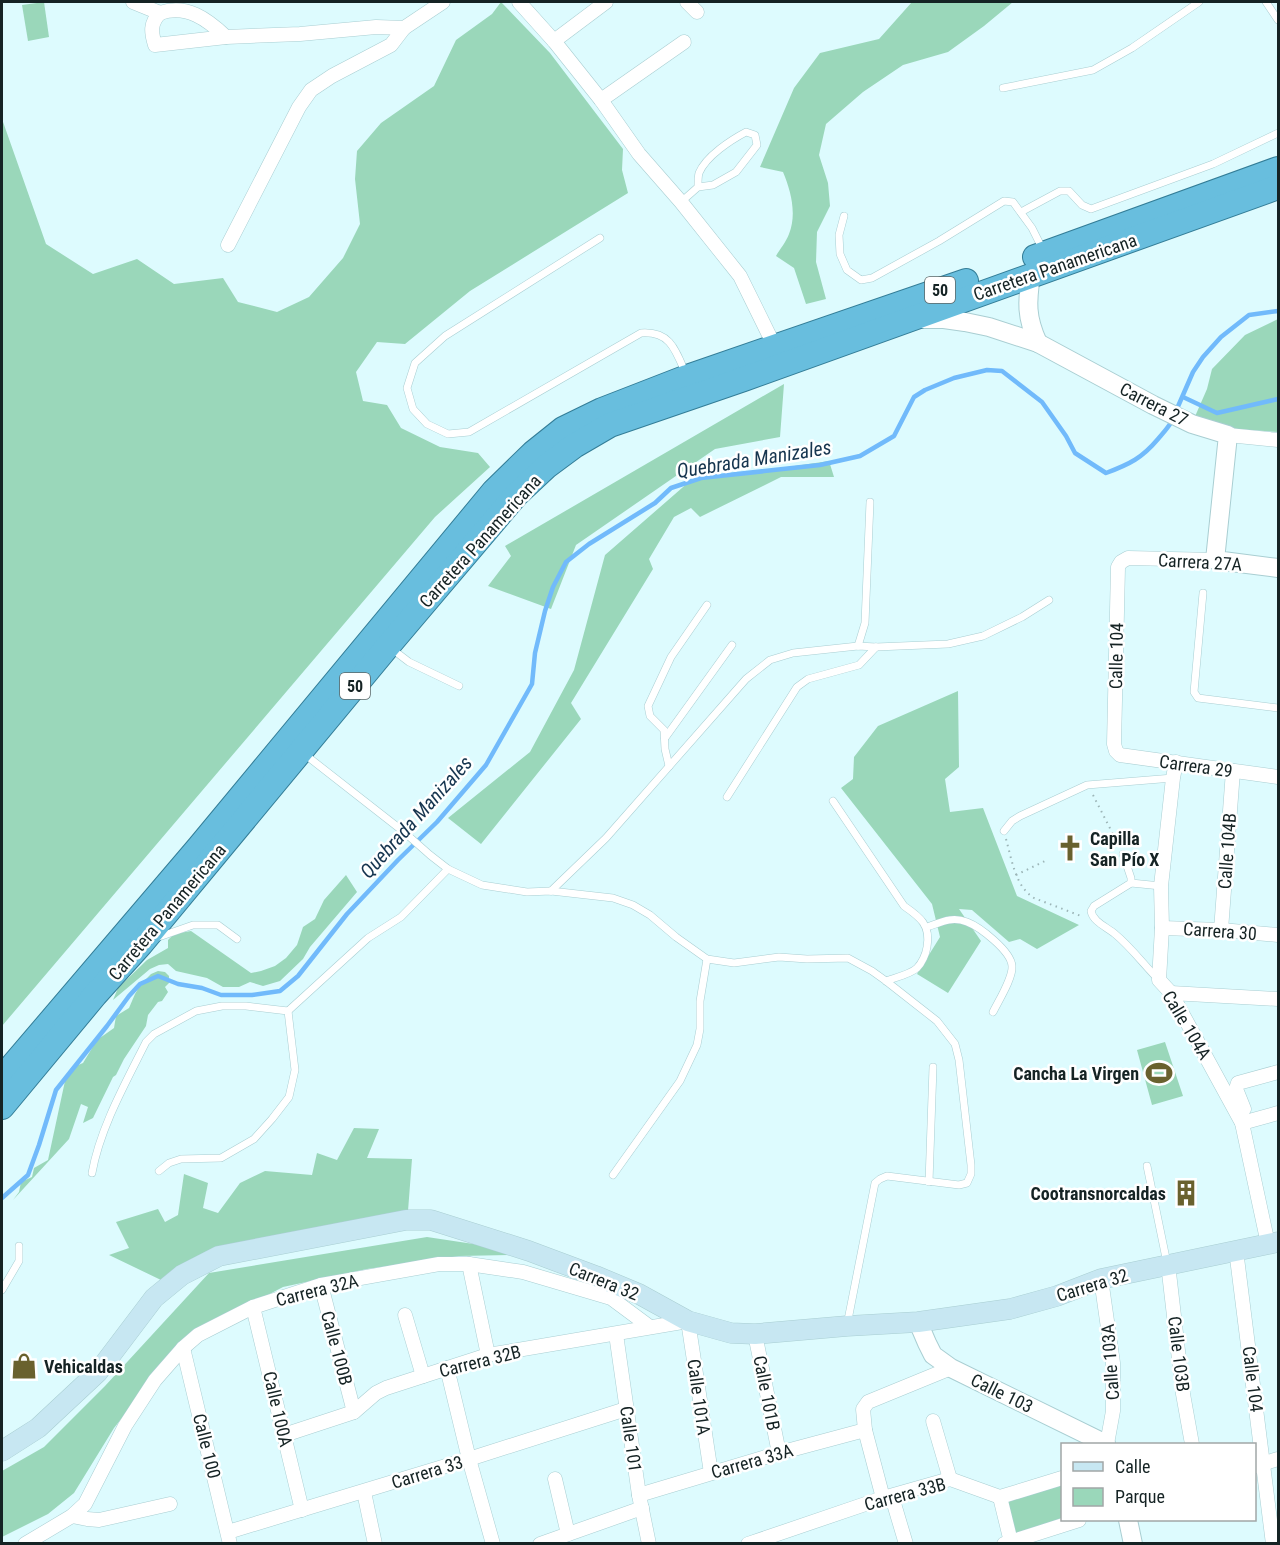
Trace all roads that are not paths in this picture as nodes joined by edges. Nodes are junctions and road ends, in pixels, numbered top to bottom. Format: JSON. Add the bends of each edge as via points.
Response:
{"nodes":[{"id":1,"x":134,"y":2,"type":"edge"},
{"id":2,"x":443,"y":2,"type":"edge"},
{"id":3,"x":519,"y":2,"type":"edge"},
{"id":4,"x":606,"y":2,"type":"edge"},
{"id":5,"x":687,"y":2,"type":"edge"},
{"id":6,"x":1199,"y":2,"type":"edge"},
{"id":7,"x":1266,"y":2,"type":"edge"},
{"id":8,"x":697,"y":12,"type":"dead end"},
{"id":9,"x":160,"y":13,"type":"junction"},
{"id":10,"x":1278,"y":20,"type":"edge"},
{"id":11,"x":404,"y":28,"type":"junction"},
{"id":12,"x":226,"y":37,"type":"junction"},
{"id":13,"x":554,"y":41,"type":"junction"},
{"id":14,"x":684,"y":42,"type":"dead end"},
{"id":15,"x":1004,"y":88,"type":"dead end"},
{"id":16,"x":601,"y":100,"type":"junction"},
{"id":17,"x":1278,"y":133,"type":"edge"},
{"id":18,"x":1278,"y":169,"type":"edge"},
{"id":19,"x":698,"y":187,"type":"junction"},
{"id":20,"x":1278,"y":187,"type":"edge"},
{"id":21,"x":681,"y":202,"type":"junction"},
{"id":22,"x":1021,"y":212,"type":"junction"},
{"id":23,"x":844,"y":216,"type":"dead end"},
{"id":24,"x":600,"y":238,"type":"dead end"},
{"id":25,"x":228,"y":245,"type":"dead end"},
{"id":26,"x":1044,"y":252,"type":"junction"},
{"id":27,"x":1031,"y":275,"type":"junction"},
{"id":28,"x":907,"y":320,"type":"junction"},
{"id":29,"x":1038,"y":343,"type":"junction"},
{"id":30,"x":775,"y":347,"type":"junction"},
{"id":31,"x":687,"y":377,"type":"junction"},
{"id":32,"x":1228,"y":435,"type":"junction"},
{"id":33,"x":1278,"y":440,"type":"edge"},
{"id":34,"x":870,"y":502,"type":"dead end"},
{"id":35,"x":1215,"y":560,"type":"junction"},
{"id":36,"x":1121,"y":562,"type":"joint"},
{"id":37,"x":1278,"y":568,"type":"edge"},
{"id":38,"x":1203,"y":593,"type":"dead end"},
{"id":39,"x":1049,"y":600,"type":"dead end"},
{"id":40,"x":708,"y":605,"type":"dead end"},
{"id":41,"x":732,"y":645,"type":"dead end"},
{"id":42,"x":388,"y":646,"type":"junction"},
{"id":43,"x":858,"y":646,"type":"junction"},
{"id":44,"x":876,"y":647,"type":"junction"},
{"id":45,"x":459,"y":686,"type":"dead end"},
{"id":46,"x":1278,"y":708,"type":"edge"},
{"id":47,"x":665,"y":738,"type":"junction"},
{"id":48,"x":301,"y":751,"type":"junction"},
{"id":49,"x":1116,"y":751,"type":"joint"},
{"id":50,"x":1176,"y":762,"type":"junction"},
{"id":51,"x":669,"y":766,"type":"junction"},
{"id":52,"x":1233,"y":771,"type":"junction"},
{"id":53,"x":1278,"y":777,"type":"edge"},
{"id":54,"x":1173,"y":778,"type":"junction"},
{"id":55,"x":727,"y":797,"type":"dead end"},
{"id":56,"x":833,"y":801,"type":"dead end"},
{"id":57,"x":1004,"y":831,"type":"road end"},
{"id":58,"x":1123,"y":854,"type":"road end"},
{"id":59,"x":448,"y":869,"type":"junction"},
{"id":60,"x":1131,"y":883,"type":"junction"},
{"id":61,"x":1161,"y":886,"type":"junction"},
{"id":62,"x":551,"y":891,"type":"junction"},
{"id":63,"x":927,"y":927,"type":"junction"},
{"id":64,"x":1162,"y":928,"type":"junction"},
{"id":65,"x":1221,"y":930,"type":"junction"},
{"id":66,"x":1278,"y":935,"type":"edge"},
{"id":67,"x":237,"y":939,"type":"dead end"},
{"id":68,"x":141,"y":944,"type":"junction"},
{"id":69,"x":707,"y":959,"type":"junction"},
{"id":70,"x":1159,"y":980,"type":"junction"},
{"id":71,"x":886,"y":981,"type":"junction"},
{"id":72,"x":1171,"y":993,"type":"junction"},
{"id":73,"x":1278,"y":999,"type":"edge"},
{"id":74,"x":288,"y":1011,"type":"junction"},
{"id":75,"x":993,"y":1012,"type":"dead end"},
{"id":76,"x":933,"y":1067,"type":"dead end"},
{"id":77,"x":1278,"y":1072,"type":"edge"},
{"id":78,"x":2,"y":1078,"type":"edge"},
{"id":79,"x":2,"y":1107,"type":"edge"},
{"id":80,"x":1278,"y":1113,"type":"edge"},
{"id":81,"x":1245,"y":1121,"type":"junction"},
{"id":82,"x":1147,"y":1166,"type":"dead end"},
{"id":83,"x":159,"y":1171,"type":"dead end"},
{"id":84,"x":92,"y":1173,"type":"dead end"},
{"id":85,"x":613,"y":1175,"type":"dead end"},
{"id":86,"x":929,"y":1182,"type":"junction"},
{"id":87,"x":1273,"y":1243,"type":"edge"},
{"id":88,"x":19,"y":1245,"type":"dead end"},
{"id":89,"x":1236,"y":1250,"type":"junction"},
{"id":90,"x":469,"y":1264,"type":"junction"},
{"id":91,"x":1168,"y":1264,"type":"junction"},
{"id":92,"x":1101,"y":1279,"type":"junction"},
{"id":93,"x":321,"y":1285,"type":"junction"},
{"id":94,"x":2,"y":1290,"type":"edge"},
{"id":95,"x":254,"y":1307,"type":"junction"},
{"id":96,"x":405,"y":1316,"type":"dead end"},
{"id":97,"x":688,"y":1321,"type":"junction"},
{"id":98,"x":918,"y":1322,"type":"junction"},
{"id":99,"x":847,"y":1326,"type":"junction"},
{"id":100,"x":650,"y":1328,"type":"junction"},
{"id":101,"x":616,"y":1334,"type":"junction"},
{"id":102,"x":755,"y":1334,"type":"junction"},
{"id":103,"x":183,"y":1348,"type":"junction"},
{"id":104,"x":489,"y":1355,"type":"junction"},
{"id":105,"x":447,"y":1368,"type":"junction"},
{"id":106,"x":951,"y":1368,"type":"junction"},
{"id":107,"x":423,"y":1376,"type":"junction"},
{"id":108,"x":626,"y":1409,"type":"junction"},
{"id":109,"x":354,"y":1412,"type":"junction"},
{"id":110,"x":933,"y":1421,"type":"dead end"},
{"id":111,"x":865,"y":1430,"type":"junction"},
{"id":112,"x":284,"y":1435,"type":"junction"},
{"id":113,"x":1104,"y":1443,"type":"edge"},
{"id":114,"x":1106,"y":1443,"type":"edge"},
{"id":115,"x":1192,"y":1443,"type":"edge"},
{"id":116,"x":2,"y":1451,"type":"edge"},
{"id":117,"x":779,"y":1453,"type":"junction"},
{"id":118,"x":470,"y":1459,"type":"junction"},
{"id":119,"x":1278,"y":1459,"type":"edge"},
{"id":120,"x":1259,"y":1465,"type":"edge"},
{"id":121,"x":711,"y":1473,"type":"junction"},
{"id":122,"x":1061,"y":1478,"type":"edge"},
{"id":123,"x":555,"y":1479,"type":"dead end"},
{"id":124,"x":950,"y":1479,"type":"junction"},
{"id":125,"x":364,"y":1492,"type":"junction"},
{"id":126,"x":888,"y":1497,"type":"junction"},
{"id":127,"x":1000,"y":1497,"type":"junction"},
{"id":128,"x":640,"y":1501,"type":"junction"},
{"id":129,"x":170,"y":1504,"type":"dead end"},
{"id":130,"x":302,"y":1510,"type":"junction"},
{"id":131,"x":72,"y":1516,"type":"junction"},
{"id":132,"x":1076,"y":1521,"type":"edge"},
{"id":133,"x":1128,"y":1521,"type":"edge"},
{"id":134,"x":568,"y":1534,"type":"junction"},
{"id":135,"x":229,"y":1538,"type":"edge"},
{"id":136,"x":26,"y":1543,"type":"edge"},
{"id":137,"x":1008,"y":1543,"type":"edge"},
{"id":138,"x":375,"y":1544,"type":"edge"},
{"id":139,"x":493,"y":1544,"type":"edge"},
{"id":140,"x":540,"y":1544,"type":"edge"},
{"id":141,"x":649,"y":1544,"type":"edge"},
{"id":142,"x":748,"y":1544,"type":"edge"},
{"id":143,"x":906,"y":1544,"type":"edge"},
{"id":144,"x":1133,"y":1544,"type":"edge"},
{"id":145,"x":1273,"y":1544,"type":"edge"}],
"edges":[{"from":1,"to":9,"type":"street"},
{"from":2,"to":11,"type":"street"},
{"from":3,"to":13,"type":"street"},
{"from":4,"to":13,"type":"street"},
{"from":5,"to":8,"type":"street"},
{"from":6,"to":15,"type":"lane","via":[[1093,70]]},
{"from":7,"to":10,"type":"lane"},
{"from":9,"to":12,"type":"street","via":[[182,10],[204,18]]},
{"from":9,"to":12,"type":"street","via":[[151,32],[155,45]]},
{"from":11,"to":12,"type":"street"},
{"from":11,"to":25,"type":"street","via":[[391,45],[311,90]]},
{"from":13,"to":16,"type":"street"},
{"from":14,"to":16,"type":"street"},
{"from":16,"to":21,"type":"street","via":[[639,154]]},
{"from":17,"to":22,"type":"lane","via":[[1213,164],[1091,209],[1069,191],[1060,191]]},
{"from":18,"to":26,"type":"highway","name":"Carretera Panamericana","number":"50"},
{"from":19,"to":19,"type":"lane","via":[[713,185],[736,172],[758,145],[755,135],[746,132],[711,156],[699,173]]},
{"from":19,"to":21,"type":"lane"},
{"from":20,"to":27,"type":"highway","name":"Carretera Panamericana","number":"50"},
{"from":21,"to":30,"type":"street","via":[[740,276]]},
{"from":22,"to":23,"type":"lane","via":[[1013,202],[1004,201],[939,241],[872,278],[861,280],[847,270],[840,254]]},
{"from":22,"to":26,"type":"lane"},
{"from":24,"to":31,"type":"lane","via":[[445,336],[415,363],[407,388],[413,409],[427,424],[448,434],[469,432],[641,333],[653,332],[665,338]]},
{"from":26,"to":30,"type":"highway","name":"Carretera Panamericana","number":"50"},
{"from":27,"to":28,"type":"highway","name":"Carretera Panamericana","number":"50"},
{"from":27,"to":29,"type":"street","via":[[1028,314]]},
{"from":28,"to":29,"type":"street","name":"Carrera 27","via":[[965,322]]},
{"from":28,"to":42,"type":"highway","name":"Carretera Panamericana","number":"50","via":[[610,425],[574,446],[516,495]]},
{"from":29,"to":32,"type":"street","name":"Carrera 27","via":[[1192,424]]},
{"from":30,"to":31,"type":"highway","name":"Carretera Panamericana","number":"50"},
{"from":31,"to":78,"type":"highway","name":"Carretera Panamericana","number":"50","via":[[563,429],[494,491]]},
{"from":32,"to":33,"type":"street","name":"Carrera 27"},
{"from":32,"to":35,"type":"street"},
{"from":34,"to":43,"type":"lane","via":[[865,623]]},
{"from":35,"to":36,"type":"street","name":"Carrera 27A","via":[[1128,558]]},
{"from":35,"to":37,"type":"street","name":"Carrera 27A"},
{"from":36,"to":49,"type":"street","name":"Calle 104"},
{"from":38,"to":46,"type":"lane","via":[[1194,692],[1198,698]]},
{"from":39,"to":44,"type":"lane","via":[[983,636],[948,644]]},
{"from":40,"to":47,"type":"lane","via":[[670,657],[648,706]]},
{"from":41,"to":47,"type":"lane"},
{"from":42,"to":45,"type":"lane","via":[[409,662]]},
{"from":42,"to":48,"type":"highway","name":"Carretera Panamericana","number":"50"},
{"from":43,"to":44,"type":"lane"},
{"from":43,"to":51,"type":"lane","via":[[793,653],[770,660],[746,679]]},
{"from":44,"to":55,"type":"lane","via":[[859,665],[808,679],[797,687]]},
{"from":47,"to":51,"type":"lane"},
{"from":48,"to":59,"type":"lane"},
{"from":48,"to":68,"type":"highway","name":"Carretera Panamericana","number":"50"},
{"from":49,"to":50,"type":"street","name":"Carrera 29","via":[[1120,755]]},
{"from":50,"to":52,"type":"street","name":"Carrera 29"},
{"from":50,"to":54,"type":"street","name":"Calle 104A"},
{"from":51,"to":62,"type":"lane","via":[[606,838]]},
{"from":52,"to":53,"type":"street","name":"Carrera 29"},
{"from":52,"to":65,"type":"street","name":"Calle 104B"},
{"from":54,"to":57,"type":"lane","via":[[1087,784],[1020,816]]},
{"from":54,"to":61,"type":"street","name":"Calle 104A"},
{"from":56,"to":63,"type":"lane","via":[[904,906]]},
{"from":58,"to":60,"type":"lane"},
{"from":59,"to":62,"type":"lane","via":[[482,885],[527,892]]},
{"from":59,"to":74,"type":"lane","via":[[400,917],[368,938]]},
{"from":60,"to":61,"type":"lane"},
{"from":60,"to":70,"type":"lane","via":[[1094,906],[1092,916],[1116,934]]},
{"from":61,"to":64,"type":"street","name":"Calle 104A"},
{"from":62,"to":69,"type":"lane","via":[[613,898],[633,905]]},
{"from":63,"to":71,"type":"lane","via":[[926,955],[916,969]]},
{"from":63,"to":75,"type":"lane","via":[[949,920],[965,921],[995,940],[1013,963],[1012,974]]},
{"from":64,"to":65,"type":"street","name":"Carrera 30"},
{"from":64,"to":70,"type":"street","name":"Calle 104A"},
{"from":65,"to":66,"type":"street","name":"Carrera 30"},
{"from":67,"to":68,"type":"lane","via":[[218,925],[193,924]]},
{"from":68,"to":79,"type":"highway","name":"Carretera Panamericana","number":"50"},
{"from":69,"to":71,"type":"lane","via":[[734,963],[779,957],[848,958]]},
{"from":69,"to":85,"type":"lane","via":[[697,1045],[680,1082]]},
{"from":70,"to":72,"type":"street","name":"Calle 104A"},
{"from":71,"to":86,"type":"lane","via":[[937,1021],[955,1044],[960,1060],[971,1174],[967,1183],[959,1185]]},
{"from":72,"to":73,"type":"street"},
{"from":72,"to":81,"type":"street","name":"Calle 104A"},
{"from":74,"to":83,"type":"lane","via":[[295,1070],[289,1096],[272,1119],[254,1139],[221,1158],[181,1159]]},
{"from":74,"to":84,"type":"lane","via":[[222,1006],[196,1011],[154,1034],[146,1042],[117,1102]]},
{"from":76,"to":86,"type":"lane"},
{"from":77,"to":81,"type":"street","name":"Calle 104A","via":[[1238,1083],[1236,1089]]},
{"from":80,"to":81,"type":"street"},
{"from":81,"to":87,"type":"street","name":"Calle 104A"},
{"from":82,"to":91,"type":"lane"},
{"from":86,"to":99,"type":"lane","via":[[887,1176],[874,1183]]},
{"from":87,"to":89,"type":"main road","name":"Carrera 32"},
{"from":88,"to":94,"type":"lane","via":[[19,1261]]},
{"from":89,"to":91,"type":"main road","name":"Carrera 32"},
{"from":89,"to":120,"type":"street","name":"Calle 104"},
{"from":90,"to":93,"type":"street","name":"Carrera 32A","via":[[439,1264]]},
{"from":90,"to":100,"type":"street","name":"Carrera 32A","via":[[523,1272],[611,1298]]},
{"from":90,"to":104,"type":"street"},
{"from":91,"to":92,"type":"main road","name":"Carrera 32"},
{"from":91,"to":115,"type":"street","name":"Calle 103B"},
{"from":92,"to":98,"type":"main road","name":"Carrera 32","via":[[1010,1310]]},
{"from":92,"to":114,"type":"street","name":"Calle 103A","via":[[1113,1363],[1113,1411]]},
{"from":93,"to":95,"type":"street","name":"Carrera 32A"},
{"from":93,"to":109,"type":"street","name":"Calle 100B"},
{"from":95,"to":103,"type":"street","name":"Carrera 32A","via":[[198,1335]]},
{"from":95,"to":112,"type":"street","name":"Calle 100A"},
{"from":96,"to":107,"type":"street"},
{"from":97,"to":100,"type":"street","name":"Carrera 32B"},
{"from":97,"to":102,"type":"main road","name":"Carrera 32","via":[[731,1333]]},
{"from":97,"to":116,"type":"main road","name":"Carrera 32","via":[[639,1294],[529,1251],[431,1220],[406,1220],[219,1256],[182,1275],[154,1298],[98,1372],[38,1428]]},
{"from":97,"to":121,"type":"street","name":"Calle 101A"},
{"from":98,"to":99,"type":"main road","name":"Carrera 32"},
{"from":98,"to":106,"type":"street","name":"Calle 103","via":[[933,1355]]},
{"from":99,"to":102,"type":"main road","name":"Carrera 32"},
{"from":100,"to":101,"type":"street","name":"Carrera 32B"},
{"from":101,"to":104,"type":"street","name":"Carrera 32B"},
{"from":101,"to":108,"type":"street","name":"Calle 101"},
{"from":102,"to":117,"type":"street","name":"Calle 101B"},
{"from":103,"to":131,"type":"street","name":"Carrera 32A","via":[[155,1380],[124,1426],[85,1504]]},
{"from":103,"to":135,"type":"street","name":"Calle 100"},
{"from":104,"to":105,"type":"street","name":"Carrera 32B"},
{"from":105,"to":107,"type":"street","name":"Carrera 32B"},
{"from":105,"to":118,"type":"street"},
{"from":106,"to":111,"type":"street","via":[[868,1402],[863,1408]]},
{"from":106,"to":113,"type":"street","name":"Calle 103"},
{"from":107,"to":109,"type":"street","name":"Carrera 32B","via":[[376,1393]]},
{"from":108,"to":118,"type":"street","name":"Carrera 33"},
{"from":108,"to":128,"type":"street","name":"Calle 101"},
{"from":109,"to":112,"type":"street","name":"Carrera 32B"},
{"from":110,"to":124,"type":"street"},
{"from":111,"to":117,"type":"street","name":"Carrera 33A"},
{"from":111,"to":126,"type":"street"},
{"from":112,"to":130,"type":"street","name":"Calle 100A"},
{"from":117,"to":121,"type":"street","name":"Carrera 33A"},
{"from":118,"to":125,"type":"street","name":"Carrera 33"},
{"from":118,"to":139,"type":"street"},
{"from":119,"to":120,"type":"street"},
{"from":120,"to":145,"type":"street","name":"Calle 104"},
{"from":121,"to":128,"type":"street","name":"Carrera 33A"},
{"from":122,"to":127,"type":"street"},
{"from":123,"to":134,"type":"street"},
{"from":124,"to":126,"type":"street","name":"Carrera 33B"},
{"from":124,"to":127,"type":"street","name":"Carrera 33B"},
{"from":125,"to":130,"type":"street","name":"Carrera 33"},
{"from":125,"to":138,"type":"street"},
{"from":126,"to":142,"type":"street","name":"Carrera 33B"},
{"from":126,"to":143,"type":"street"},
{"from":127,"to":137,"type":"street"},
{"from":128,"to":134,"type":"street","name":"Carrera 33A"},
{"from":128,"to":141,"type":"street","name":"Calle 101"},
{"from":129,"to":131,"type":"street","via":[[99,1520]]},
{"from":130,"to":135,"type":"street","name":"Carrera 33"},
{"from":131,"to":136,"type":"street"},
{"from":132,"to":137,"type":"street"},
{"from":133,"to":144,"type":"street"},
{"from":134,"to":140,"type":"street","name":"Carrera 33A"}]}
